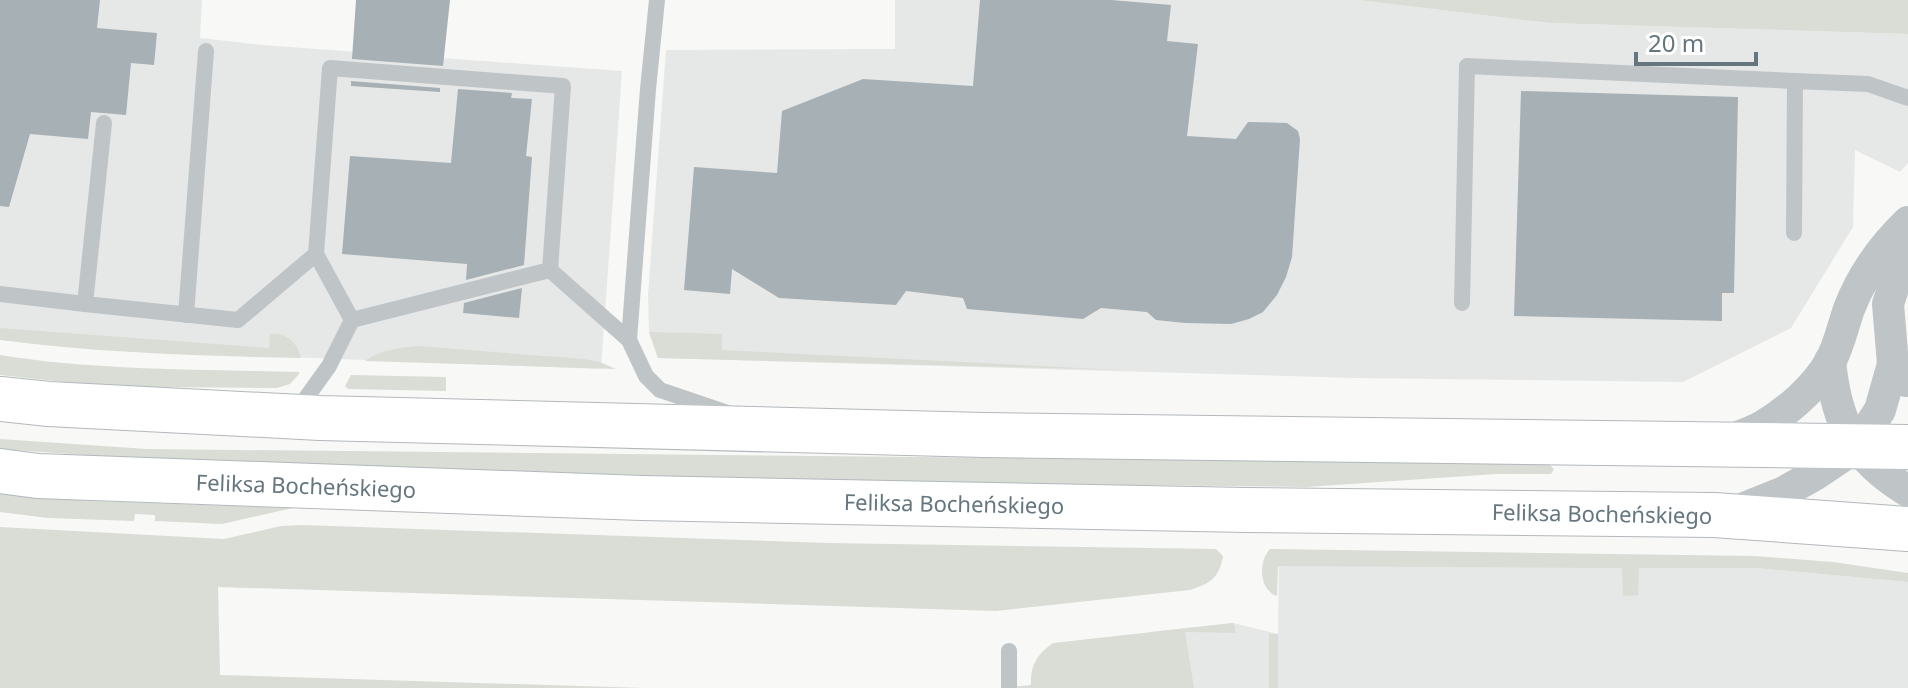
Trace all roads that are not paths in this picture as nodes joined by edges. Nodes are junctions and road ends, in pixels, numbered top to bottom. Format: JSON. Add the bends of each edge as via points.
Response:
{"nodes":[{"id":1,"x":657,"y":0,"type":"edge"},
{"id":2,"x":206,"y":51,"type":"dead end"},
{"id":3,"x":1795,"y":81,"type":"junction"},
{"id":4,"x":1908,"y":98,"type":"edge"},
{"id":5,"x":104,"y":123,"type":"dead end"},
{"id":6,"x":1908,"y":222,"type":"edge"},
{"id":7,"x":1794,"y":233,"type":"dead end"},
{"id":8,"x":316,"y":254,"type":"junction"},
{"id":9,"x":1908,"y":254,"type":"edge"},
{"id":10,"x":550,"y":270,"type":"junction"},
{"id":11,"x":0,"y":294,"type":"edge"},
{"id":12,"x":1462,"y":303,"type":"dead end"},
{"id":13,"x":85,"y":304,"type":"junction"},
{"id":14,"x":186,"y":315,"type":"junction"},
{"id":15,"x":352,"y":320,"type":"junction"},
{"id":16,"x":629,"y":340,"type":"junction"},
{"id":17,"x":1830,"y":361,"type":"junction"},
{"id":18,"x":1900,"y":374,"type":"edge"},
{"id":19,"x":0,"y":399,"type":"edge"},
{"id":20,"x":294,"y":416,"type":"junction"},
{"id":21,"x":774,"y":429,"type":"junction"},
{"id":22,"x":1719,"y":444,"type":"junction"},
{"id":23,"x":1856,"y":447,"type":"junction"},
{"id":24,"x":1908,"y":447,"type":"edge"},
{"id":25,"x":0,"y":471,"type":"edge"},
{"id":26,"x":1908,"y":491,"type":"edge"},
{"id":27,"x":1724,"y":516,"type":"junction"},
{"id":28,"x":1908,"y":529,"type":"edge"},
{"id":29,"x":1009,"y":651,"type":"dead end"},
{"id":30,"x":1009,"y":688,"type":"edge"}],
"edges":[{"from":1,"to":16,"type":"lane"},
{"from":2,"to":14,"type":"lane"},
{"from":3,"to":4,"type":"lane","via":[[1868,84]]},
{"from":3,"to":7,"type":"lane"},
{"from":3,"to":12,"type":"lane","via":[[1467,66]]},
{"from":5,"to":13,"type":"lane"},
{"from":6,"to":17,"type":"street","via":[[1868,268]]},
{"from":8,"to":10,"type":"lane","via":[[330,68],[563,86]]},
{"from":8,"to":14,"type":"lane","via":[[238,320]]},
{"from":8,"to":15,"type":"lane"},
{"from":9,"to":18,"type":"street","via":[[1888,304]]},
{"from":10,"to":15,"type":"lane"},
{"from":10,"to":16,"type":"lane"},
{"from":11,"to":13,"type":"lane"},
{"from":13,"to":14,"type":"lane"},
{"from":15,"to":20,"type":"lane","via":[[329,366]]},
{"from":16,"to":21,"type":"lane","via":[[646,376],[660,390]]},
{"from":17,"to":22,"type":"street","via":[[1794,404],[1761,427]]},
{"from":17,"to":23,"type":"street","via":[[1841,418]]},
{"from":18,"to":23,"type":"street"},
{"from":19,"to":20,"type":"main road"},
{"from":20,"to":21,"type":"main road"},
{"from":21,"to":22,"type":"main road"},
{"from":22,"to":23,"type":"main road"},
{"from":23,"to":24,"type":"main road"},
{"from":23,"to":26,"type":"street","via":[[1886,478]]},
{"from":23,"to":27,"type":"street","via":[[1784,492]]},
{"from":25,"to":27,"type":"main road","name":"Feliksa Bocheńskiego","via":[[642,498]]},
{"from":27,"to":28,"type":"main road","name":"Feliksa Bocheńskiego"},
{"from":29,"to":30,"type":"lane"}]}
